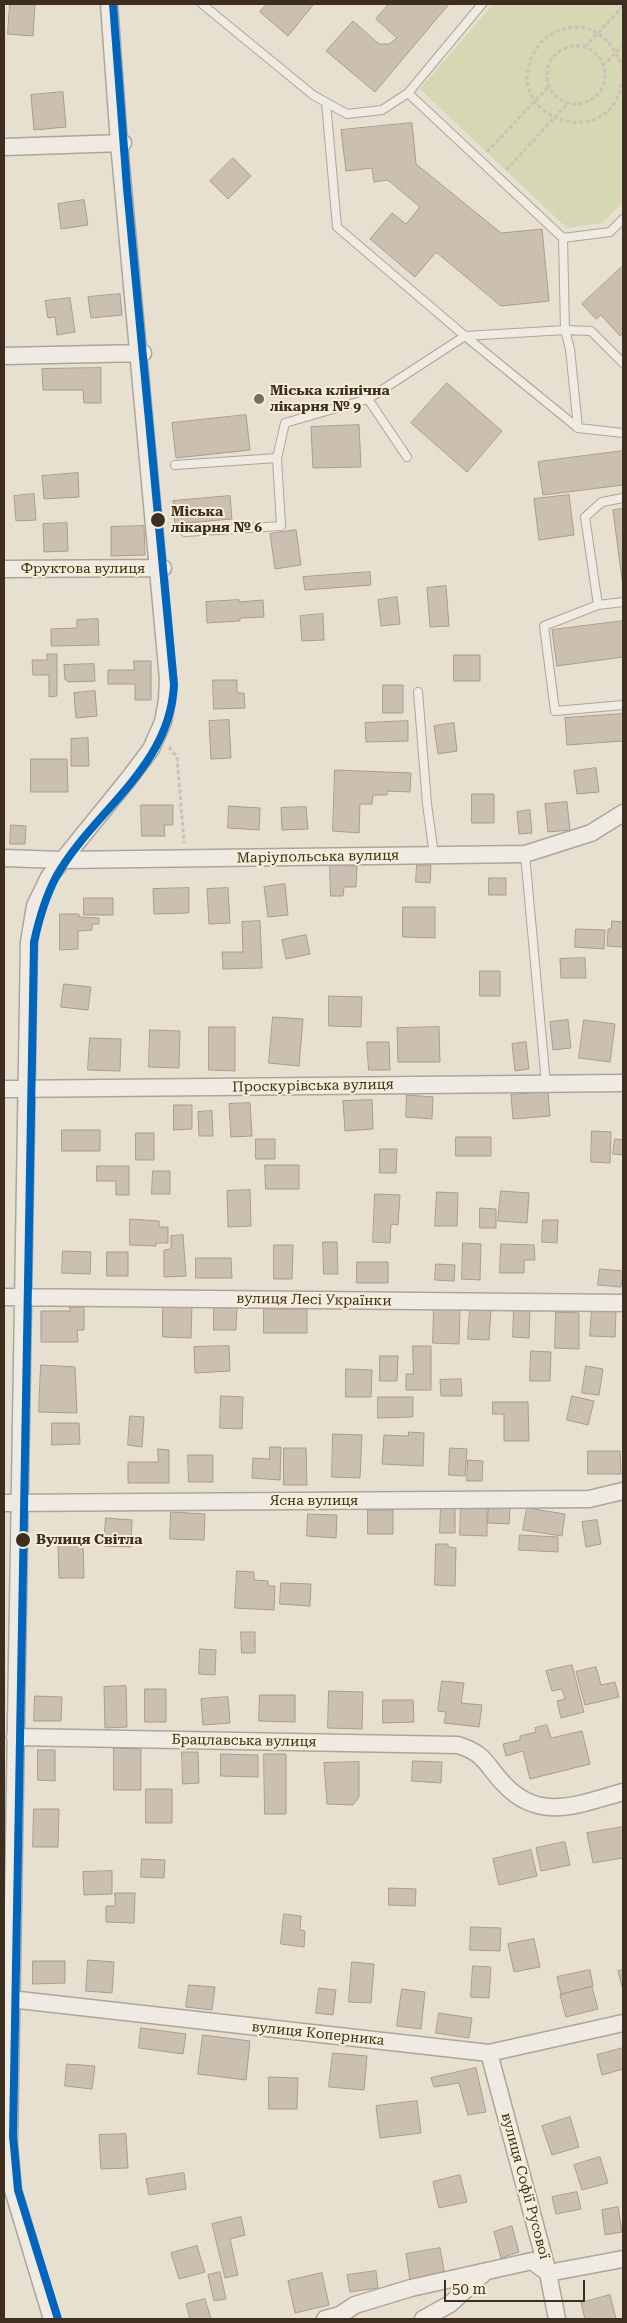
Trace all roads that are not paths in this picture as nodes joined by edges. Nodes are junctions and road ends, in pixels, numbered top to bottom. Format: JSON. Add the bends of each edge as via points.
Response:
{"nodes":[{"id":1,"x":109,"y":4,"type":"edge"},
{"id":2,"x":202,"y":4,"type":"edge"},
{"id":3,"x":482,"y":4,"type":"edge"},
{"id":4,"x":408,"y":93,"type":"junction"},
{"id":5,"x":326,"y":102,"type":"junction"},
{"id":6,"x":121,"y":143,"type":"junction"},
{"id":7,"x":4,"y":147,"type":"edge"},
{"id":8,"x":623,"y":219,"type":"edge"},
{"id":9,"x":563,"y":238,"type":"junction"},
{"id":10,"x":565,"y":330,"type":"junction"},
{"id":11,"x":465,"y":336,"type":"junction"},
{"id":12,"x":141,"y":353,"type":"junction"},
{"id":13,"x":4,"y":356,"type":"edge"},
{"id":14,"x":623,"y":363,"type":"edge"},
{"id":15,"x":368,"y":398,"type":"junction"},
{"id":16,"x":578,"y":428,"type":"junction"},
{"id":17,"x":623,"y":433,"type":"edge"},
{"id":18,"x":407,"y":457,"type":"dead end"},
{"id":19,"x":277,"y":458,"type":"junction"},
{"id":20,"x":175,"y":465,"type":"dead end"},
{"id":21,"x":623,"y":498,"type":"edge"},
{"id":22,"x":186,"y":532,"type":"dead end"},
{"id":23,"x":160,"y":568,"type":"junction"},
{"id":24,"x":4,"y":569,"type":"edge"},
{"id":25,"x":623,"y":602,"type":"edge"},
{"id":26,"x":598,"y":605,"type":"junction"},
{"id":27,"x":418,"y":692,"type":"dead end"},
{"id":28,"x":623,"y":705,"type":"edge"},
{"id":29,"x":623,"y":814,"type":"edge"},
{"id":30,"x":525,"y":854,"type":"junction"},
{"id":31,"x":434,"y":855,"type":"junction"},
{"id":32,"x":4,"y":858,"type":"edge"},
{"id":33,"x":62,"y":860,"type":"junction"},
{"id":34,"x":623,"y":1083,"type":"edge"},
{"id":35,"x":546,"y":1084,"type":"junction"},
{"id":36,"x":4,"y":1089,"type":"edge"},
{"id":37,"x":27,"y":1089,"type":"junction"},
{"id":38,"x":4,"y":1297,"type":"edge"},
{"id":39,"x":23,"y":1297,"type":"junction"},
{"id":40,"x":623,"y":1303,"type":"edge"},
{"id":41,"x":623,"y":1491,"type":"edge"},
{"id":42,"x":12,"y":1502,"type":"edge"},
{"id":43,"x":15,"y":1737,"type":"junction"},
{"id":44,"x":623,"y":1792,"type":"edge"},
{"id":45,"x":10,"y":1999,"type":"junction"},
{"id":46,"x":623,"y":2023,"type":"edge"},
{"id":47,"x":489,"y":2053,"type":"junction"},
{"id":48,"x":623,"y":2259,"type":"edge"},
{"id":49,"x":486,"y":2271,"type":"junction"},
{"id":50,"x":548,"y":2273,"type":"junction"},
{"id":51,"x":52,"y":2319,"type":"edge"},
{"id":52,"x":325,"y":2319,"type":"edge"},
{"id":53,"x":423,"y":2319,"type":"edge"},
{"id":54,"x":557,"y":2319,"type":"edge"}],
"edges":[{"from":1,"to":6,"type":"street"},
{"from":2,"to":5,"type":"lane","via":[[313,95]]},
{"from":3,"to":4,"type":"lane"},
{"from":4,"to":5,"type":"lane","via":[[382,110],[347,114]]},
{"from":4,"to":9,"type":"lane"},
{"from":5,"to":11,"type":"lane","via":[[337,227]]},
{"from":6,"to":7,"type":"street"},
{"from":6,"to":12,"type":"street"},
{"from":8,"to":9,"type":"lane","via":[[610,232]]},
{"from":9,"to":10,"type":"lane"},
{"from":10,"to":11,"type":"lane"},
{"from":10,"to":14,"type":"lane","via":[[591,331]]},
{"from":10,"to":16,"type":"lane"},
{"from":11,"to":15,"type":"lane"},
{"from":11,"to":16,"type":"lane"},
{"from":12,"to":13,"type":"street"},
{"from":12,"to":23,"type":"street"},
{"from":15,"to":18,"type":"lane"},
{"from":15,"to":19,"type":"lane","via":[[285,423]]},
{"from":16,"to":17,"type":"lane"},
{"from":19,"to":20,"type":"lane"},
{"from":19,"to":22,"type":"lane","via":[[282,526]]},
{"from":21,"to":26,"type":"lane","via":[[602,502],[585,517]]},
{"from":23,"to":24,"type":"street","name":"Фруктова вулиця"},
{"from":23,"to":33,"type":"street","via":[[168,679],[165,712],[157,736],[139,766]]},
{"from":25,"to":26,"type":"lane"},
{"from":26,"to":28,"type":"lane","via":[[544,626],[555,711]]},
{"from":27,"to":31,"type":"lane"},
{"from":29,"to":30,"type":"street","name":"Маріупольська вулиця","via":[[591,833]]},
{"from":30,"to":31,"type":"street","name":"Маріупольська вулиця"},
{"from":30,"to":35,"type":"lane"},
{"from":31,"to":33,"type":"street","name":"Маріупольська вулиця"},
{"from":32,"to":33,"type":"street","name":"Маріупольська вулиця"},
{"from":33,"to":37,"type":"street","via":[[41,891],[31,921]]},
{"from":34,"to":35,"type":"street","name":"Проскурівська вулиця"},
{"from":35,"to":37,"type":"street","name":"Проскурівська вулиця"},
{"from":36,"to":37,"type":"street","name":"Проскурівська вулиця"},
{"from":37,"to":39,"type":"street"},
{"from":38,"to":39,"type":"street","name":"вулиця Лесі Українки"},
{"from":39,"to":40,"type":"street","name":"вулиця Лесі Українки"},
{"from":39,"to":42,"type":"street"},
{"from":41,"to":42,"type":"street","name":"Ясна вулиця","via":[[589,1499]]},
{"from":42,"to":43,"type":"street"},
{"from":43,"to":44,"type":"street","name":"Брацлавська вулиця","via":[[458,1745],[484,1758],[518,1798],[539,1807],[561,1809]]},
{"from":43,"to":45,"type":"street"},
{"from":45,"to":47,"type":"street","name":"вулиця Коперника"},
{"from":45,"to":51,"type":"street","via":[[10,2174]]},
{"from":46,"to":47,"type":"street","name":"вулиця Коперника"},
{"from":47,"to":50,"type":"street","name":"вулиця Софії Русової"},
{"from":48,"to":50,"type":"street"},
{"from":49,"to":50,"type":"street","via":[[532,2261]]},
{"from":49,"to":52,"type":"street","via":[[411,2288]]},
{"from":49,"to":53,"type":"street","via":[[450,2304]]},
{"from":50,"to":54,"type":"street","name":"вулиця Софії Русової"}]}
